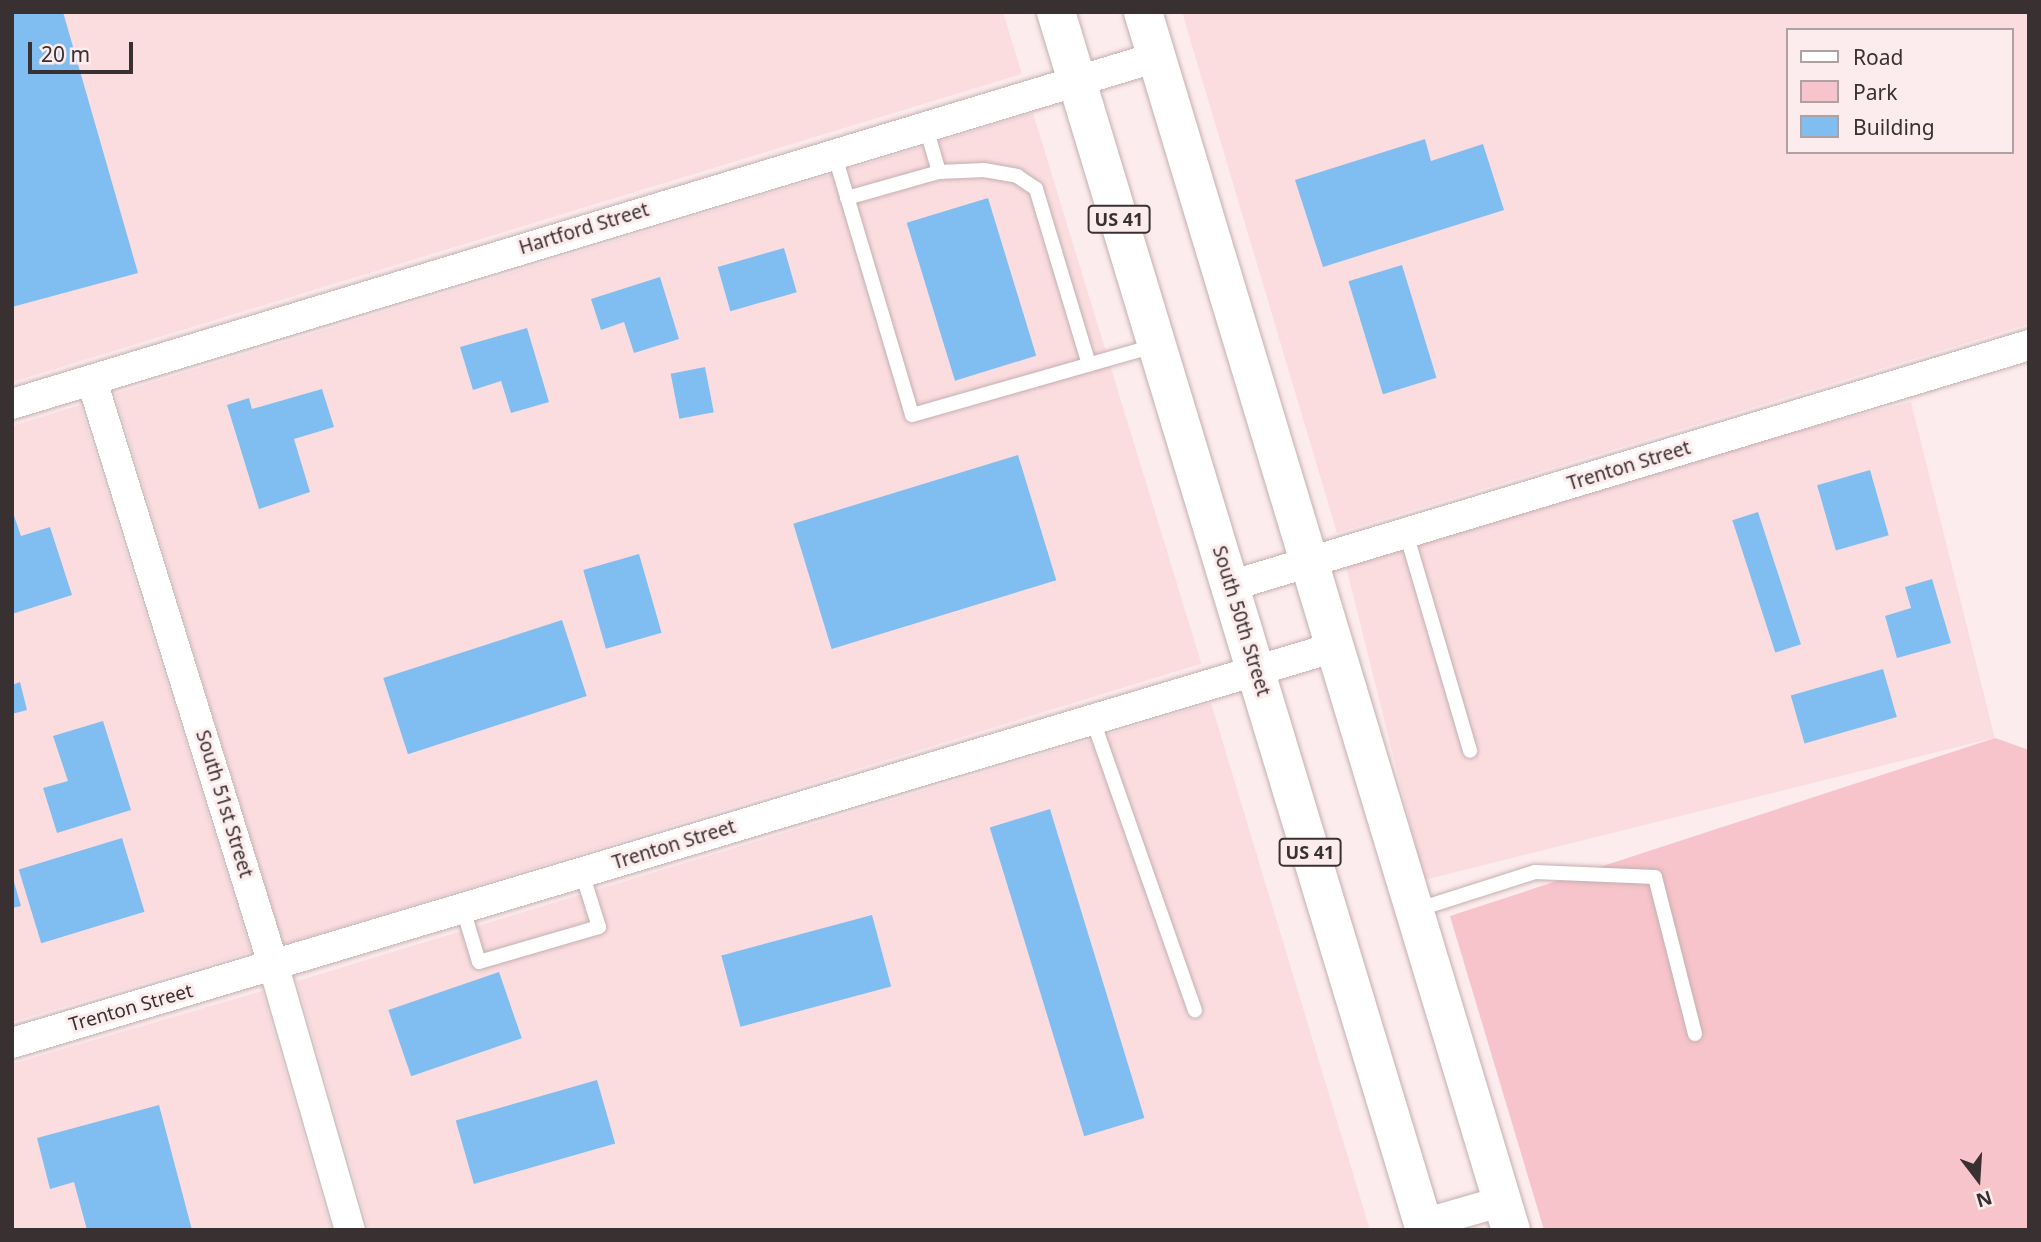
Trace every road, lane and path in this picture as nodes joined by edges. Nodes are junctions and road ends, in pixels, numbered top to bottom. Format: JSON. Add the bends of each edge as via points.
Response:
{"nodes":[{"id":1,"x":1056,"y":12,"type":"edge"},
{"id":2,"x":1143,"y":12,"type":"edge"},
{"id":3,"x":1157,"y":57,"type":"junction"},
{"id":4,"x":1076,"y":78,"type":"junction"},
{"id":5,"x":925,"y":124,"type":"junction"},
{"id":6,"x":834,"y":151,"type":"junction"},
{"id":7,"x":939,"y":172,"type":"junction"},
{"id":8,"x":847,"y":198,"type":"junction"},
{"id":9,"x":1158,"y":345,"type":"junction"},
{"id":10,"x":2029,"y":345,"type":"edge"},
{"id":11,"x":1089,"y":364,"type":"junction"},
{"id":12,"x":92,"y":381,"type":"junction"},
{"id":13,"x":12,"y":404,"type":"edge"},
{"id":14,"x":1406,"y":533,"type":"junction"},
{"id":15,"x":1310,"y":562,"type":"junction"},
{"id":16,"x":1230,"y":586,"type":"junction"},
{"id":17,"x":1335,"y":647,"type":"junction"},
{"id":18,"x":1255,"y":669,"type":"junction"},
{"id":19,"x":1093,"y":718,"type":"junction"},
{"id":20,"x":1470,"y":751,"type":"dead end"},
{"id":21,"x":582,"y":873,"type":"junction"},
{"id":22,"x":463,"y":909,"type":"junction"},
{"id":23,"x":1415,"y":910,"type":"junction"},
{"id":24,"x":274,"y":967,"type":"junction"},
{"id":25,"x":1195,"y":1010,"type":"dead end"},
{"id":26,"x":1695,"y":1034,"type":"dead end"},
{"id":27,"x":12,"y":1043,"type":"edge"},
{"id":28,"x":1507,"y":1215,"type":"edge"},
{"id":29,"x":1424,"y":1227,"type":"edge"},
{"id":30,"x":350,"y":1230,"type":"edge"}],
"edges":[{"from":1,"to":4,"type":"main road","name":"South 50th Street","number":"US 41"},
{"from":2,"to":3,"type":"main road"},
{"from":3,"to":4,"type":"street","name":"Hartford Street"},
{"from":3,"to":15,"type":"main road"},
{"from":4,"to":5,"type":"street","name":"Hartford Street"},
{"from":4,"to":9,"type":"main road","name":"South 50th Street","number":"US 41"},
{"from":5,"to":6,"type":"street","name":"Hartford Street"},
{"from":5,"to":7,"type":"lane"},
{"from":6,"to":8,"type":"lane"},
{"from":6,"to":12,"type":"street","name":"Hartford Street"},
{"from":7,"to":8,"type":"lane"},
{"from":7,"to":11,"type":"lane","via":[[984,170],[1017,176],[1036,189]]},
{"from":8,"to":11,"type":"lane","via":[[912,415]]},
{"from":9,"to":11,"type":"lane"},
{"from":9,"to":16,"type":"main road","name":"South 50th Street","number":"US 41"},
{"from":10,"to":14,"type":"street","name":"Trenton Street"},
{"from":12,"to":13,"type":"street","name":"Hartford Street"},
{"from":12,"to":24,"type":"street","name":"South 51st Street"},
{"from":14,"to":15,"type":"street","name":"Trenton Street"},
{"from":14,"to":20,"type":"lane"},
{"from":15,"to":16,"type":"street","name":"Trenton Street"},
{"from":15,"to":17,"type":"main road"},
{"from":16,"to":18,"type":"main road","name":"South 50th Street","number":"US 41"},
{"from":17,"to":18,"type":"street","name":"Trenton Street"},
{"from":17,"to":23,"type":"main road"},
{"from":18,"to":19,"type":"street","name":"Trenton Street"},
{"from":18,"to":29,"type":"main road","name":"South 50th Street","number":"US 41"},
{"from":19,"to":21,"type":"street","name":"Trenton Street"},
{"from":19,"to":25,"type":"lane"},
{"from":21,"to":22,"type":"street","name":"Trenton Street"},
{"from":21,"to":22,"type":"lane","via":[[599,927],[479,962]]},
{"from":22,"to":24,"type":"street","name":"Trenton Street"},
{"from":23,"to":26,"type":"lane","via":[[1535,872],[1655,877]]},
{"from":23,"to":28,"type":"main road"},
{"from":24,"to":27,"type":"street","name":"Trenton Street"},
{"from":24,"to":30,"type":"street","name":"South 51st Street"},
{"from":28,"to":29,"type":"street"}]}
